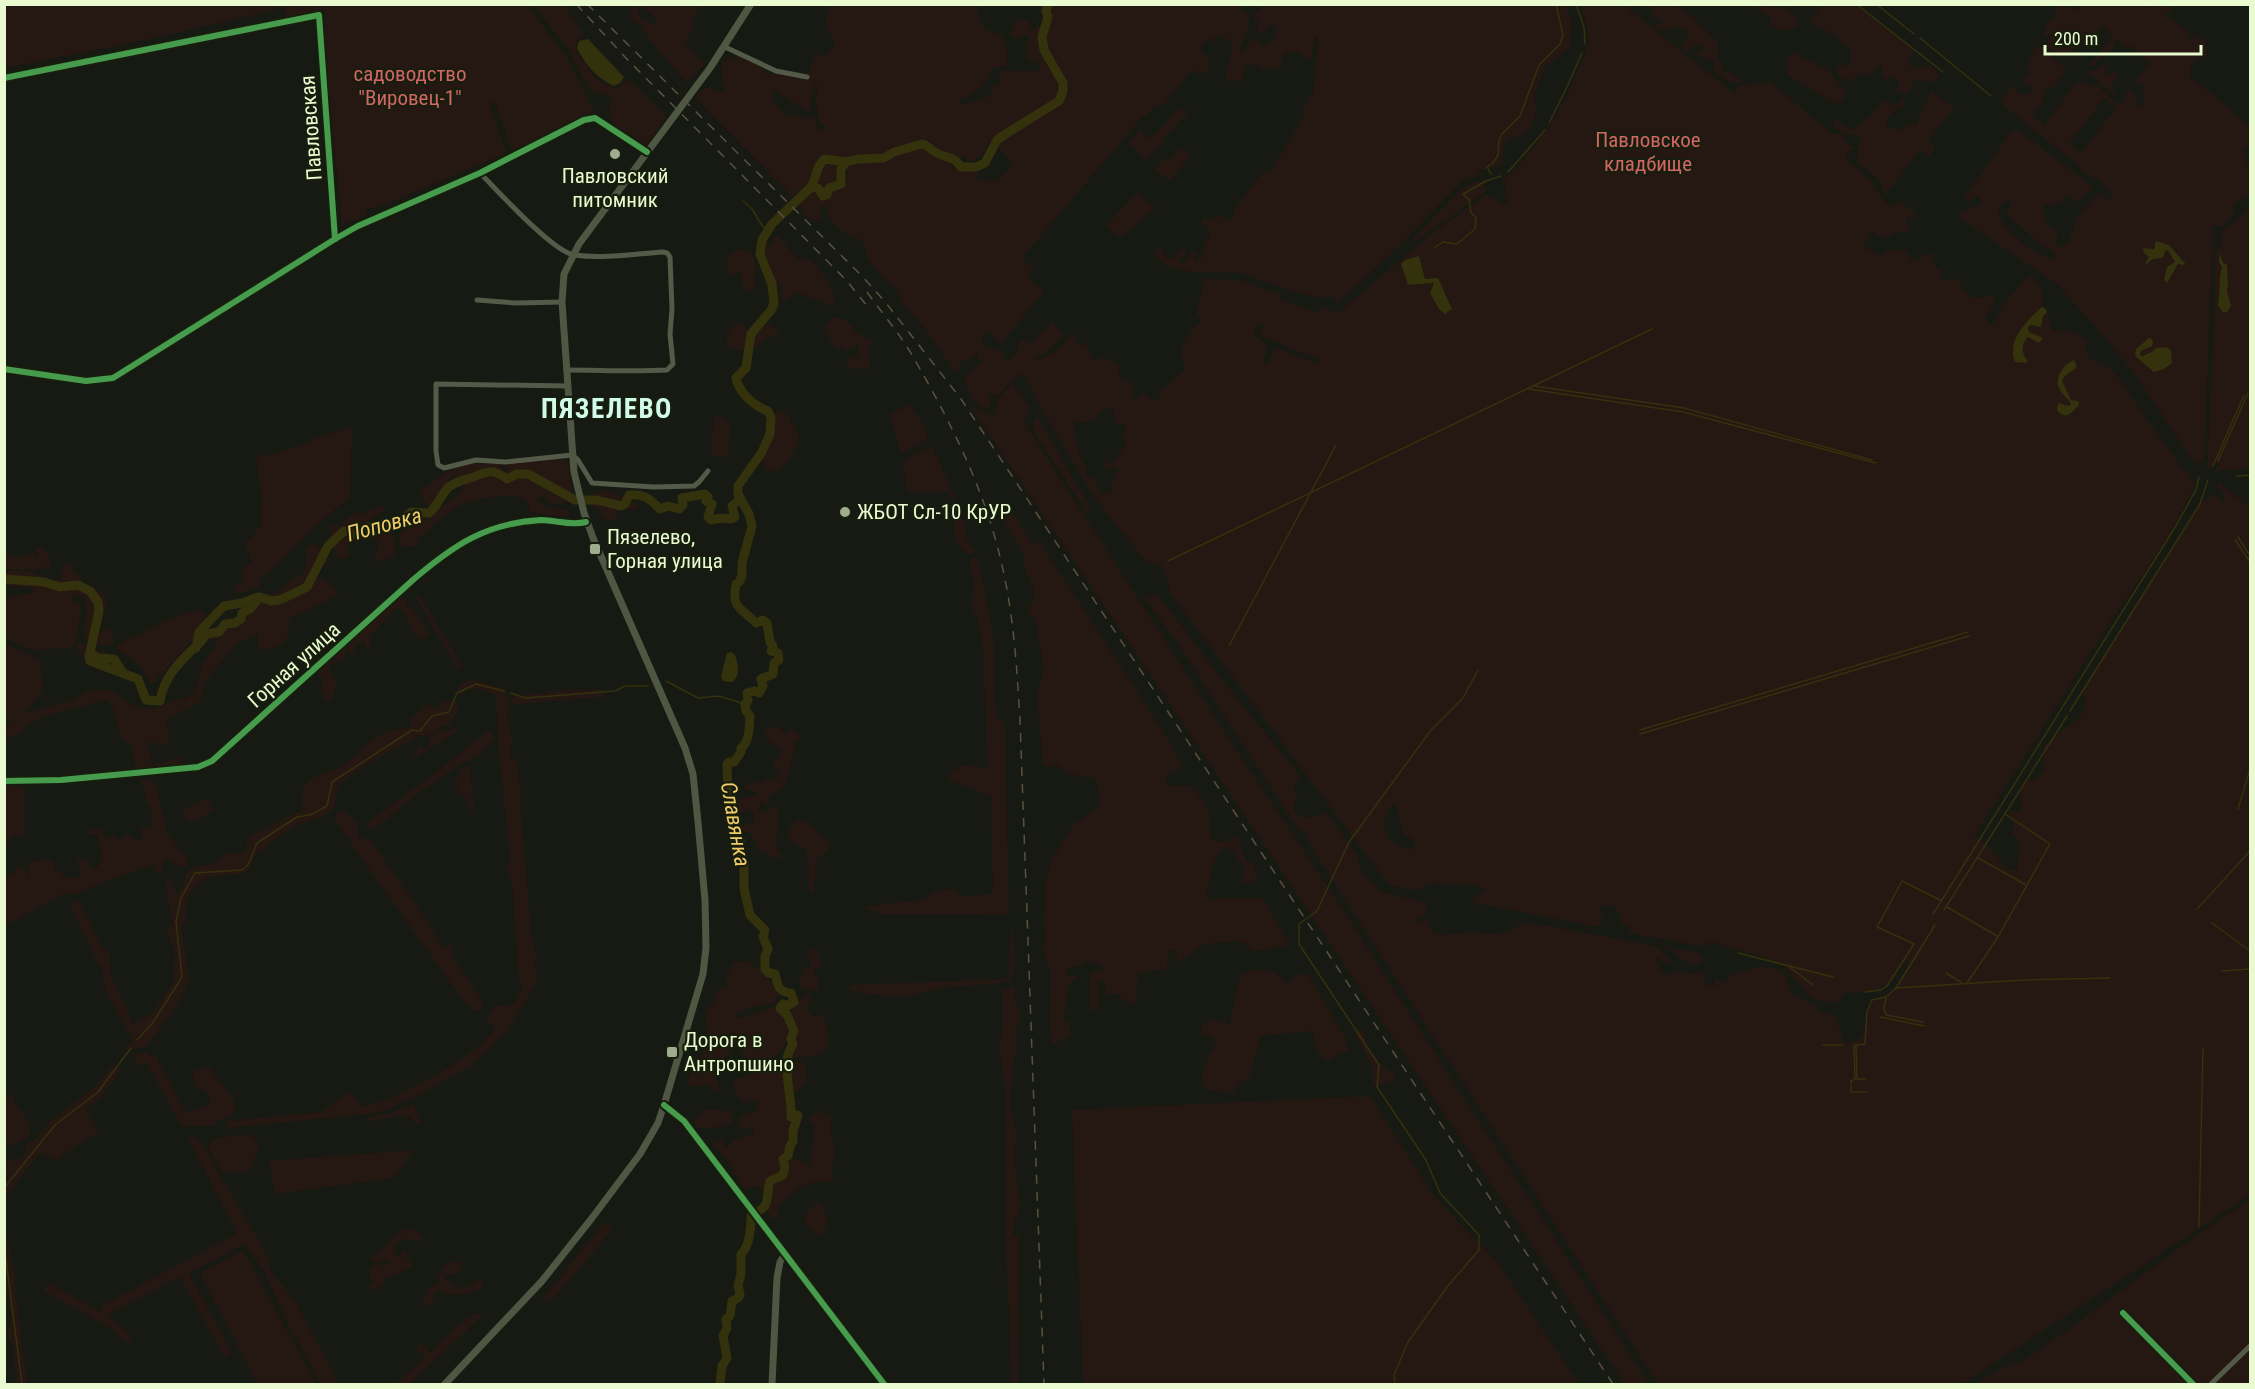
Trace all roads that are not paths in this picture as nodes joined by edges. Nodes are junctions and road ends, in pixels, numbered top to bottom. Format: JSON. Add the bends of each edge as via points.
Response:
{"nodes":[{"id":1,"x":751,"y":4,"type":"edge"},
{"id":2,"x":725,"y":47,"type":"junction"},
{"id":3,"x":807,"y":77,"type":"dead end"},
{"id":4,"x":4,"y":78,"type":"edge"},
{"id":5,"x":647,"y":152,"type":"junction"},
{"id":6,"x":480,"y":173,"type":"junction"},
{"id":7,"x":335,"y":238,"type":"junction"},
{"id":8,"x":572,"y":255,"type":"junction"},
{"id":9,"x":477,"y":300,"type":"dead end"},
{"id":10,"x":562,"y":302,"type":"junction"},
{"id":11,"x":4,"y":369,"type":"edge"},
{"id":12,"x":566,"y":370,"type":"junction"},
{"id":13,"x":567,"y":386,"type":"junction"},
{"id":14,"x":572,"y":455,"type":"junction"},
{"id":15,"x":708,"y":471,"type":"dead end"},
{"id":16,"x":586,"y":522,"type":"junction"},
{"id":17,"x":5,"y":782,"type":"edge"},
{"id":18,"x":664,"y":1106,"type":"junction"},
{"id":19,"x":785,"y":1254,"type":"junction"},
{"id":20,"x":2123,"y":1313,"type":"dead end"},
{"id":21,"x":2250,"y":1346,"type":"edge"},
{"id":22,"x":446,"y":1384,"type":"edge"},
{"id":23,"x":772,"y":1384,"type":"edge"},
{"id":24,"x":884,"y":1384,"type":"edge"},
{"id":25,"x":2193,"y":1384,"type":"edge"},
{"id":26,"x":2211,"y":1384,"type":"edge"}],
"edges":[{"from":1,"to":2,"type":"main road"},
{"from":2,"to":3,"type":"street","via":[[776,71]]},
{"from":2,"to":5,"type":"main road"},
{"from":4,"to":7,"type":"street","name":"Павловская","via":[[319,15]]},
{"from":5,"to":6,"type":"street","via":[[590,118]]},
{"from":5,"to":8,"type":"main road"},
{"from":6,"to":7,"type":"street"},
{"from":6,"to":8,"type":"street","via":[[526,221]]},
{"from":7,"to":11,"type":"street","via":[[113,378],[86,381]]},
{"from":8,"to":10,"type":"main road","via":[[564,274]]},
{"from":8,"to":12,"type":"street","via":[[667,253],[673,364],[668,370],[634,372]]},
{"from":9,"to":10,"type":"street"},
{"from":10,"to":12,"type":"main road"},
{"from":12,"to":13,"type":"main road"},
{"from":13,"to":14,"type":"main road"},
{"from":13,"to":14,"type":"street","via":[[436,384],[436,451],[438,465],[444,468],[476,460],[506,462]]},
{"from":14,"to":15,"type":"street","via":[[592,483],[694,486]]},
{"from":14,"to":16,"type":"main road"},
{"from":16,"to":17,"type":"street","name":"Горная улица","via":[[525,522],[491,529],[459,543],[212,761],[198,767]]},
{"from":16,"to":18,"type":"main road","via":[[693,774],[705,900],[705,961]]},
{"from":18,"to":19,"type":"main road","via":[[684,1121]]},
{"from":18,"to":22,"type":"main road","via":[[640,1154],[592,1218],[542,1281]]},
{"from":19,"to":23,"type":"main road","via":[[777,1278]]},
{"from":19,"to":24,"type":"main road"},
{"from":20,"to":25,"type":"street"},
{"from":21,"to":26,"type":"street"}]}
